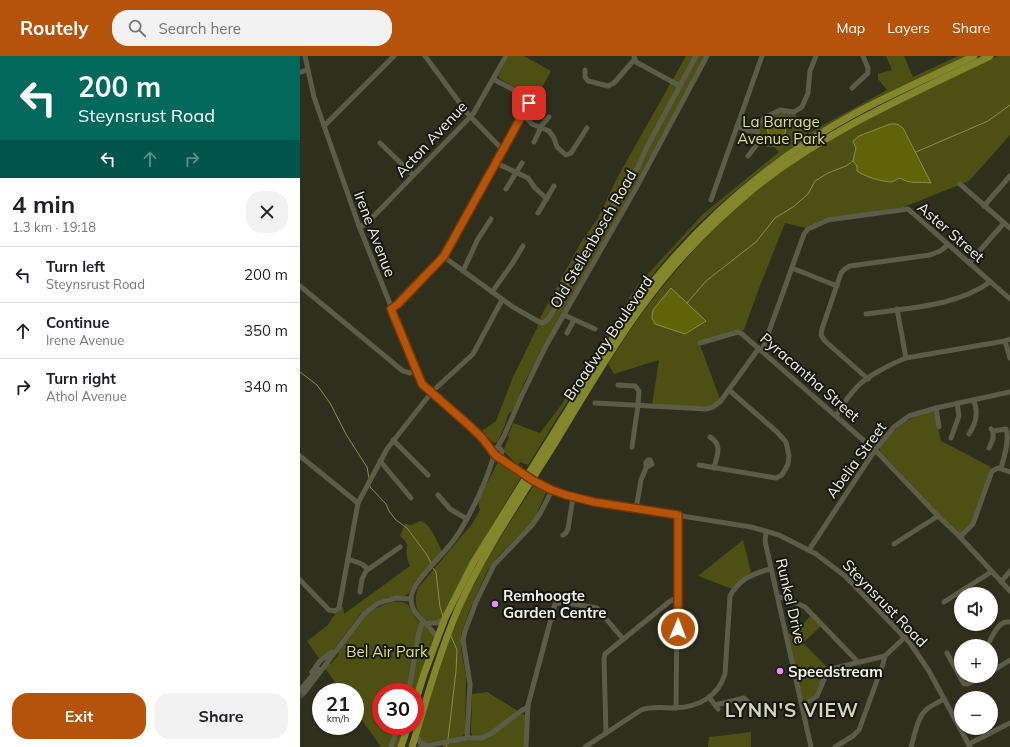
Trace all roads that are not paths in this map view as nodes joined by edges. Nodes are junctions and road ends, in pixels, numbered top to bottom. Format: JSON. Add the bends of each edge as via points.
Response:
{"nodes":[{"id":1,"x":305,"y":56,"type":"edge"},
{"id":2,"x":394,"y":56,"type":"edge"},
{"id":3,"x":425,"y":56,"type":"edge"},
{"id":4,"x":506,"y":56,"type":"edge"},
{"id":5,"x":696,"y":56,"type":"edge"},
{"id":6,"x":707,"y":56,"type":"edge"},
{"id":7,"x":762,"y":56,"type":"edge"},
{"id":8,"x":816,"y":56,"type":"edge"},
{"id":9,"x":863,"y":56,"type":"edge"},
{"id":10,"x":974,"y":56,"type":"edge"},
{"id":11,"x":990,"y":56,"type":"edge"},
{"id":12,"x":634,"y":58,"type":"edge"},
{"id":13,"x":693,"y":62,"type":"junction"},
{"id":14,"x":702,"y":67,"type":"junction"},
{"id":15,"x":308,"y":70,"type":"junction"},
{"id":16,"x":585,"y":70,"type":"dead end"},
{"id":17,"x":300,"y":72,"type":"edge"},
{"id":18,"x":494,"y":79,"type":"junction"},
{"id":19,"x":680,"y":86,"type":"junction"},
{"id":20,"x":852,"y":88,"type":"dead end"},
{"id":21,"x":667,"y":111,"type":"junction"},
{"id":22,"x":522,"y":115,"type":"junction"},
{"id":23,"x":676,"y":116,"type":"junction"},
{"id":24,"x":471,"y":117,"type":"junction"},
{"id":25,"x":549,"y":117,"type":"dead end"},
{"id":26,"x":324,"y":126,"type":"junction"},
{"id":27,"x":737,"y":126,"type":"junction"},
{"id":28,"x":541,"y":127,"type":"junction"},
{"id":29,"x":587,"y":128,"type":"dead end"},
{"id":30,"x":757,"y":131,"type":"junction"},
{"id":31,"x":380,"y":142,"type":"dead end"},
{"id":32,"x":534,"y":142,"type":"dead end"},
{"id":33,"x":503,"y":150,"type":"junction"},
{"id":34,"x":748,"y":156,"type":"dead end"},
{"id":35,"x":496,"y":163,"type":"junction"},
{"id":36,"x":522,"y":163,"type":"dead end"},
{"id":37,"x":516,"y":172,"type":"junction"},
{"id":38,"x":413,"y":175,"type":"junction"},
{"id":39,"x":1010,"y":176,"type":"edge"},
{"id":40,"x":960,"y":184,"type":"dead end"},
{"id":41,"x":554,"y":186,"type":"dead end"},
{"id":42,"x":506,"y":189,"type":"dead end"},
{"id":43,"x":547,"y":199,"type":"junction"},
{"id":44,"x":711,"y":200,"type":"dead end"},
{"id":45,"x":617,"y":202,"type":"junction"},
{"id":46,"x":626,"y":206,"type":"junction"},
{"id":47,"x":984,"y":206,"type":"junction"},
{"id":48,"x":538,"y":213,"type":"dead end"},
{"id":49,"x":491,"y":219,"type":"dead end"},
{"id":50,"x":1004,"y":223,"type":"junction"},
{"id":51,"x":359,"y":226,"type":"junction"},
{"id":52,"x":1010,"y":228,"type":"edge"},
{"id":53,"x":948,"y":245,"type":"junction"},
{"id":54,"x":523,"y":246,"type":"dead end"},
{"id":55,"x":444,"y":256,"type":"junction"},
{"id":56,"x":969,"y":263,"type":"junction"},
{"id":57,"x":792,"y":268,"type":"junction"},
{"id":58,"x":463,"y":271,"type":"junction"},
{"id":59,"x":570,"y":281,"type":"junction"},
{"id":60,"x":990,"y":282,"type":"junction"},
{"id":61,"x":300,"y":286,"type":"edge"},
{"id":62,"x":580,"y":286,"type":"junction"},
{"id":63,"x":837,"y":286,"type":"junction"},
{"id":64,"x":492,"y":292,"type":"junction"},
{"id":65,"x":1010,"y":299,"type":"edge"},
{"id":66,"x":502,"y":300,"type":"junction"},
{"id":67,"x":391,"y":309,"type":"junction"},
{"id":68,"x":897,"y":309,"type":"junction"},
{"id":69,"x":866,"y":314,"type":"dead end"},
{"id":70,"x":564,"y":315,"type":"junction"},
{"id":71,"x":574,"y":320,"type":"junction"},
{"id":72,"x":595,"y":330,"type":"dead end"},
{"id":73,"x":567,"y":333,"type":"dead end"},
{"id":74,"x":1008,"y":340,"type":"edge"},
{"id":75,"x":700,"y":343,"type":"dead end"},
{"id":76,"x":761,"y":350,"type":"junction"},
{"id":77,"x":906,"y":358,"type":"junction"},
{"id":78,"x":1010,"y":358,"type":"edge"},
{"id":79,"x":416,"y":371,"type":"junction"},
{"id":80,"x":868,"y":379,"type":"junction"},
{"id":81,"x":618,"y":385,"type":"dead end"},
{"id":82,"x":436,"y":388,"type":"dead end"},
{"id":83,"x":729,"y":390,"type":"junction"},
{"id":84,"x":1010,"y":392,"type":"edge"},
{"id":85,"x":431,"y":393,"type":"junction"},
{"id":86,"x":973,"y":400,"type":"junction"},
{"id":87,"x":595,"y":402,"type":"dead end"},
{"id":88,"x":957,"y":404,"type":"junction"},
{"id":89,"x":638,"y":405,"type":"junction"},
{"id":90,"x":936,"y":408,"type":"junction"},
{"id":91,"x":836,"y":416,"type":"junction"},
{"id":92,"x":939,"y":427,"type":"dead end"},
{"id":93,"x":969,"y":434,"type":"dead end"},
{"id":94,"x":710,"y":437,"type":"dead end"},
{"id":95,"x":952,"y":438,"type":"dead end"},
{"id":96,"x":393,"y":440,"type":"junction"},
{"id":97,"x":485,"y":441,"type":"junction"},
{"id":98,"x":490,"y":447,"type":"junction"},
{"id":99,"x":632,"y":447,"type":"dead end"},
{"id":100,"x":989,"y":448,"type":"dead end"},
{"id":101,"x":875,"y":450,"type":"junction"},
{"id":102,"x":498,"y":452,"type":"junction"},
{"id":103,"x":300,"y":456,"type":"edge"},
{"id":104,"x":380,"y":461,"type":"junction"},
{"id":105,"x":699,"y":465,"type":"dead end"},
{"id":106,"x":646,"y":468,"type":"dead end"},
{"id":107,"x":714,"y":468,"type":"junction"},
{"id":108,"x":1001,"y":468,"type":"junction"},
{"id":109,"x":488,"y":471,"type":"junction"},
{"id":110,"x":1010,"y":472,"type":"edge"},
{"id":111,"x":428,"y":475,"type":"dead end"},
{"id":112,"x":485,"y":479,"type":"junction"},
{"id":113,"x":549,"y":489,"type":"junction"},
{"id":114,"x":438,"y":495,"type":"dead end"},
{"id":115,"x":573,"y":497,"type":"junction"},
{"id":116,"x":411,"y":498,"type":"dead end"},
{"id":117,"x":358,"y":503,"type":"junction"},
{"id":118,"x":636,"y":508,"type":"junction"},
{"id":119,"x":678,"y":515,"type":"junction"},
{"id":120,"x":938,"y":516,"type":"junction"},
{"id":121,"x":467,"y":519,"type":"junction"},
{"id":122,"x":766,"y":531,"type":"junction"},
{"id":123,"x":563,"y":535,"type":"dead end"},
{"id":124,"x":960,"y":537,"type":"junction"},
{"id":125,"x":894,"y":544,"type":"dead end"},
{"id":126,"x":400,"y":547,"type":"dead end"},
{"id":127,"x":809,"y":550,"type":"junction"},
{"id":128,"x":348,"y":559,"type":"junction"},
{"id":129,"x":368,"y":569,"type":"junction"},
{"id":130,"x":772,"y":569,"type":"junction"},
{"id":131,"x":1010,"y":571,"type":"edge"},
{"id":132,"x":991,"y":572,"type":"junction"},
{"id":133,"x":300,"y":580,"type":"edge"},
{"id":134,"x":1001,"y":582,"type":"junction"},
{"id":135,"x":1010,"y":591,"type":"edge"},
{"id":136,"x":360,"y":592,"type":"dead end"},
{"id":137,"x":678,"y":597,"type":"junction"},
{"id":138,"x":778,"y":598,"type":"junction"},
{"id":139,"x":411,"y":599,"type":"junction"},
{"id":140,"x":944,"y":602,"type":"dead end"},
{"id":141,"x":445,"y":618,"type":"junction"},
{"id":142,"x":425,"y":622,"type":"junction"},
{"id":143,"x":1010,"y":622,"type":"edge"},
{"id":144,"x":904,"y":637,"type":"junction"},
{"id":145,"x":437,"y":638,"type":"junction"},
{"id":146,"x":623,"y":639,"type":"junction"},
{"id":147,"x":991,"y":639,"type":"edge"},
{"id":148,"x":947,"y":653,"type":"dead end"},
{"id":149,"x":885,"y":656,"type":"junction"},
{"id":150,"x":327,"y":658,"type":"junction"},
{"id":151,"x":1010,"y":660,"type":"edge"},
{"id":152,"x":858,"y":662,"type":"junction"},
{"id":153,"x":954,"y":666,"type":"edge"},
{"id":154,"x":998,"y":668,"type":"edge"},
{"id":155,"x":410,"y":683,"type":"edge"},
{"id":156,"x":422,"y":683,"type":"edge"},
{"id":157,"x":302,"y":690,"type":"edge"},
{"id":158,"x":709,"y":697,"type":"junction"},
{"id":159,"x":944,"y":700,"type":"junction"},
{"id":160,"x":802,"y":706,"type":"junction"},
{"id":161,"x":424,"y":707,"type":"edge"},
{"id":162,"x":528,"y":707,"type":"junction"},
{"id":163,"x":676,"y":708,"type":"junction"},
{"id":164,"x":771,"y":712,"type":"dead end"},
{"id":165,"x":1010,"y":723,"type":"edge"},
{"id":166,"x":606,"y":733,"type":"junction"},
{"id":167,"x":395,"y":735,"type":"edge"},
{"id":168,"x":405,"y":735,"type":"edge"},
{"id":169,"x":416,"y":735,"type":"joint"},
{"id":170,"x":467,"y":738,"type":"junction"},
{"id":171,"x":426,"y":745,"type":"junction"},
{"id":172,"x":970,"y":745,"type":"edge"},
{"id":173,"x":391,"y":747,"type":"edge"},
{"id":174,"x":401,"y":747,"type":"edge"},
{"id":175,"x":412,"y":747,"type":"edge"},
{"id":176,"x":420,"y":747,"type":"edge"},
{"id":177,"x":526,"y":747,"type":"edge"},
{"id":178,"x":585,"y":747,"type":"edge"},
{"id":179,"x":811,"y":747,"type":"edge"},
{"id":180,"x":835,"y":747,"type":"edge"},
{"id":181,"x":911,"y":747,"type":"edge"}],
"edges":[{"from":1,"to":15,"type":"street","name":"Irene Avenue"},
{"from":2,"to":26,"type":"street"},
{"from":3,"to":24,"type":"street"},
{"from":4,"to":18,"type":"street","name":"Acton Avenue"},
{"from":5,"to":13,"type":"street"},
{"from":6,"to":14,"type":"street","name":"Old Stellenbosch Road"},
{"from":7,"to":27,"type":"street"},
{"from":8,"to":30,"type":"street","via":[[810,71],[808,93],[802,107],[796,111],[782,110],[767,116],[760,122]]},
{"from":9,"to":20,"type":"street","via":[[868,73]]},
{"from":10,"to":141,"type":"main road","name":"Broadway Boulevard","via":[[855,114],[809,141],[746,186],[682,247],[646,290],[599,359],[479,552]]},
{"from":11,"to":161,"type":"main road","name":"Broadway Boulevard","via":[[862,118],[805,152],[757,186],[724,215],[676,265],[633,319],[484,557],[458,609]]},
{"from":12,"to":16,"type":"street","via":[[614,83],[608,86],[588,81]]},
{"from":12,"to":19,"type":"street","via":[[638,63]]},
{"from":13,"to":14,"type":"street"},
{"from":13,"to":19,"type":"street"},
{"from":14,"to":23,"type":"street","name":"Old Stellenbosch Road"},
{"from":15,"to":17,"type":"street"},
{"from":15,"to":26,"type":"street","name":"Irene Avenue"},
{"from":18,"to":22,"type":"street","via":[[528,98],[529,103]]},
{"from":18,"to":24,"type":"street","name":"Acton Avenue"},
{"from":19,"to":21,"type":"street"},
{"from":21,"to":23,"type":"street"},
{"from":21,"to":45,"type":"street"},
{"from":22,"to":28,"type":"street","via":[[532,124]]},
{"from":22,"to":33,"type":"street"},
{"from":23,"to":46,"type":"street","name":"Old Stellenbosch Road"},
{"from":24,"to":33,"type":"street"},
{"from":24,"to":38,"type":"street","name":"Acton Avenue"},
{"from":25,"to":28,"type":"street"},
{"from":26,"to":51,"type":"street","name":"Irene Avenue"},
{"from":27,"to":30,"type":"street"},
{"from":27,"to":44,"type":"street"},
{"from":28,"to":29,"type":"street","via":[[549,131],[558,149],[568,155]]},
{"from":28,"to":32,"type":"street"},
{"from":30,"to":34,"type":"street","via":[[758,143]]},
{"from":31,"to":38,"type":"street"},
{"from":33,"to":35,"type":"street"},
{"from":35,"to":37,"type":"street"},
{"from":35,"to":55,"type":"street"},
{"from":36,"to":37,"type":"street"},
{"from":37,"to":42,"type":"street"},
{"from":37,"to":43,"type":"street","via":[[529,178]]},
{"from":38,"to":51,"type":"street","name":"Acton Avenue","via":[[367,223]]},
{"from":39,"to":47,"type":"street"},
{"from":40,"to":47,"type":"street"},
{"from":41,"to":43,"type":"street"},
{"from":43,"to":48,"type":"street"},
{"from":45,"to":46,"type":"street"},
{"from":45,"to":59,"type":"street"},
{"from":46,"to":62,"type":"street","name":"Old Stellenbosch Road"},
{"from":47,"to":50,"type":"street"},
{"from":49,"to":58,"type":"street"},
{"from":50,"to":52,"type":"street"},
{"from":50,"to":56,"type":"street"},
{"from":51,"to":67,"type":"street","name":"Irene Avenue"},
{"from":53,"to":56,"type":"street","name":"Aster Street"},
{"from":53,"to":57,"type":"street","name":"Aster Street","via":[[908,209],[832,219],[805,231]]},
{"from":53,"to":63,"type":"street","via":[[930,255],[848,267],[841,274]]},
{"from":54,"to":64,"type":"street"},
{"from":55,"to":58,"type":"street"},
{"from":55,"to":67,"type":"street"},
{"from":56,"to":60,"type":"street","name":"Aster Street"},
{"from":57,"to":63,"type":"street"},
{"from":57,"to":76,"type":"street","name":"Aster Street"},
{"from":58,"to":64,"type":"street"},
{"from":59,"to":62,"type":"street"},
{"from":59,"to":66,"type":"street","via":[[546,322],[540,323]]},
{"from":60,"to":65,"type":"street","name":"Aster Street"},
{"from":60,"to":68,"type":"street","via":[[951,301]]},
{"from":61,"to":79,"type":"street","via":[[403,371]]},
{"from":62,"to":70,"type":"street","name":"Old Stellenbosch Road"},
{"from":63,"to":80,"type":"street","via":[[821,335]]},
{"from":64,"to":66,"type":"street"},
{"from":66,"to":82,"type":"street","via":[[473,354]]},
{"from":67,"to":79,"type":"street","name":"Irene Avenue"},
{"from":68,"to":69,"type":"street"},
{"from":68,"to":77,"type":"street"},
{"from":70,"to":71,"type":"street"},
{"from":70,"to":102,"type":"street","name":"Old Stellenbosch Road","via":[[536,366]]},
{"from":71,"to":72,"type":"street"},
{"from":71,"to":73,"type":"street"},
{"from":74,"to":77,"type":"street"},
{"from":74,"to":78,"type":"street"},
{"from":75,"to":76,"type":"street","name":"Pyracantha Street","via":[[740,332]]},
{"from":76,"to":83,"type":"street","name":"Aster Street"},
{"from":76,"to":91,"type":"street","name":"Pyracantha Street"},
{"from":77,"to":80,"type":"street","via":[[888,365]]},
{"from":79,"to":85,"type":"street","name":"Irene Avenue","via":[[422,384]]},
{"from":80,"to":91,"type":"street","via":[[855,388]]},
{"from":81,"to":89,"type":"street","via":[[637,388]]},
{"from":83,"to":89,"type":"street","name":"Aster Street","via":[[718,404],[708,409]]},
{"from":83,"to":107,"type":"street","via":[[783,438],[789,459],[783,474],[776,478]]},
{"from":84,"to":86,"type":"street","name":"Abelia Street"},
{"from":85,"to":96,"type":"street"},
{"from":85,"to":97,"type":"street","name":"Irene Avenue"},
{"from":86,"to":88,"type":"street","name":"Abelia Street"},
{"from":86,"to":93,"type":"street","via":[[976,414]]},
{"from":87,"to":89,"type":"street","name":"Aster Street"},
{"from":88,"to":90,"type":"street","name":"Abelia Street"},
{"from":88,"to":95,"type":"street","via":[[959,416]]},
{"from":89,"to":99,"type":"street"},
{"from":90,"to":92,"type":"street","via":[[940,418]]},
{"from":90,"to":101,"type":"street","name":"Abelia Street","via":[[917,413],[900,422],[886,434]]},
{"from":91,"to":101,"type":"street","name":"Pyracantha Street"},
{"from":94,"to":107,"type":"street","via":[[718,445]]},
{"from":96,"to":104,"type":"street"},
{"from":96,"to":111,"type":"street"},
{"from":97,"to":98,"type":"street","name":"Irene Avenue"},
{"from":97,"to":102,"type":"street","name":"Irene Avenue"},
{"from":98,"to":102,"type":"street","name":"Irene Avenue"},
{"from":98,"to":109,"type":"street"},
{"from":100,"to":108,"type":"street","via":[[992,430],[1007,430],[1009,441]]},
{"from":101,"to":120,"type":"street","name":"Pyracantha Street"},
{"from":101,"to":127,"type":"street","name":"Abelia Street"},
{"from":102,"to":109,"type":"street","name":"Old Stellenbosch Road"},
{"from":102,"to":112,"type":"street","name":"Old Stellenbosch Road"},
{"from":102,"to":113,"type":"street","name":"Steynsrust Road","via":[[515,468]]},
{"from":103,"to":117,"type":"street"},
{"from":104,"to":116,"type":"street"},
{"from":104,"to":117,"type":"street"},
{"from":105,"to":107,"type":"street"},
{"from":106,"to":118,"type":"street"},
{"from":108,"to":110,"type":"street"},
{"from":108,"to":124,"type":"street","via":[[992,471],[973,524]]},
{"from":109,"to":112,"type":"street","name":"Old Stellenbosch Road"},
{"from":112,"to":121,"type":"street","name":"Old Stellenbosch Road"},
{"from":113,"to":115,"type":"street","name":"Steynsrust Road"},
{"from":113,"to":170,"type":"street","via":[[533,524],[494,564],[463,636],[470,684]]},
{"from":114,"to":121,"type":"street","via":[[450,509]]},
{"from":115,"to":118,"type":"street","name":"Steynsrust Road"},
{"from":115,"to":123,"type":"street","via":[[568,529]]},
{"from":117,"to":128,"type":"street"},
{"from":118,"to":119,"type":"street","name":"Steynsrust Road"},
{"from":119,"to":122,"type":"street","name":"Steynsrust Road"},
{"from":119,"to":137,"type":"street"},
{"from":120,"to":124,"type":"street","name":"Pyracantha Street"},
{"from":120,"to":125,"type":"street"},
{"from":121,"to":139,"type":"street","name":"Old Stellenbosch Road","via":[[451,545],[416,585]]},
{"from":122,"to":127,"type":"street","name":"Steynsrust Road"},
{"from":122,"to":130,"type":"street","name":"Runkel Drive","via":[[764,537]]},
{"from":124,"to":132,"type":"street","name":"Pyracantha Street"},
{"from":126,"to":129,"type":"street"},
{"from":127,"to":144,"type":"street","name":"Steynsrust Road","via":[[845,576]]},
{"from":128,"to":129,"type":"street"},
{"from":128,"to":133,"type":"street","via":[[340,606],[336,611],[327,609]]},
{"from":129,"to":136,"type":"street","via":[[363,575]]},
{"from":130,"to":138,"type":"street","name":"Runkel Drive"},
{"from":130,"to":158,"type":"street","via":[[749,576],[730,596],[725,674]]},
{"from":131,"to":134,"type":"street"},
{"from":132,"to":134,"type":"street","name":"Pyracantha Street"},
{"from":132,"to":140,"type":"street"},
{"from":134,"to":135,"type":"street","name":"Pyracantha Street"},
{"from":137,"to":146,"type":"street","via":[[668,602]]},
{"from":137,"to":163,"type":"street"},
{"from":138,"to":152,"type":"street","via":[[785,598],[806,607]]},
{"from":138,"to":160,"type":"street","name":"Runkel Drive"},
{"from":139,"to":142,"type":"street","via":[[416,614]]},
{"from":139,"to":150,"type":"street","via":[[392,599],[377,604],[359,619]]},
{"from":141,"to":142,"type":"street","via":[[437,623]]},
{"from":141,"to":145,"type":"main road","name":"Broadway Boulevard"},
{"from":142,"to":145,"type":"street"},
{"from":142,"to":155,"type":"street","via":[[419,632]]},
{"from":143,"to":147,"type":"street","via":[[1004,622],[996,629]]},
{"from":144,"to":149,"type":"street"},
{"from":144,"to":159,"type":"street","name":"Steynsrust Road","via":[[921,658]]},
{"from":145,"to":156,"type":"main road","name":"Broadway Boulevard"},
{"from":146,"to":162,"type":"street","via":[[597,608],[562,602],[555,604]]},
{"from":146,"to":166,"type":"street","via":[[607,652],[604,659]]},
{"from":148,"to":153,"type":"street"},
{"from":149,"to":152,"type":"street"},
{"from":149,"to":180,"type":"street","via":[[859,730],[854,736]]},
{"from":150,"to":157,"type":"street","via":[[315,678]]},
{"from":150,"to":157,"type":"street","via":[[320,661]]},
{"from":151,"to":154,"type":"street"},
{"from":152,"to":160,"type":"street","via":[[829,670],[817,696]]},
{"from":158,"to":163,"type":"street","via":[[698,703]]},
{"from":158,"to":164,"type":"street","via":[[716,707],[744,698],[755,709],[767,708]]},
{"from":159,"to":172,"type":"street","name":"Steynsrust Road"},
{"from":159,"to":181,"type":"street","via":[[930,706],[924,712]]},
{"from":160,"to":179,"type":"street","name":"Runkel Drive"},
{"from":162,"to":170,"type":"street","via":[[487,736],[478,739]]},
{"from":162,"to":177,"type":"street"},
{"from":163,"to":166,"type":"street","via":[[641,710]]},
{"from":165,"to":172,"type":"street"},
{"from":166,"to":178,"type":"street"},
{"from":167,"to":173,"type":"street"},
{"from":168,"to":174,"type":"main road"},
{"from":169,"to":171,"type":"street","via":[[420,742]]},
{"from":169,"to":175,"type":"main road","name":"Broadway Boulevard"},
{"from":170,"to":171,"type":"street"},
{"from":171,"to":176,"type":"street"}]}
